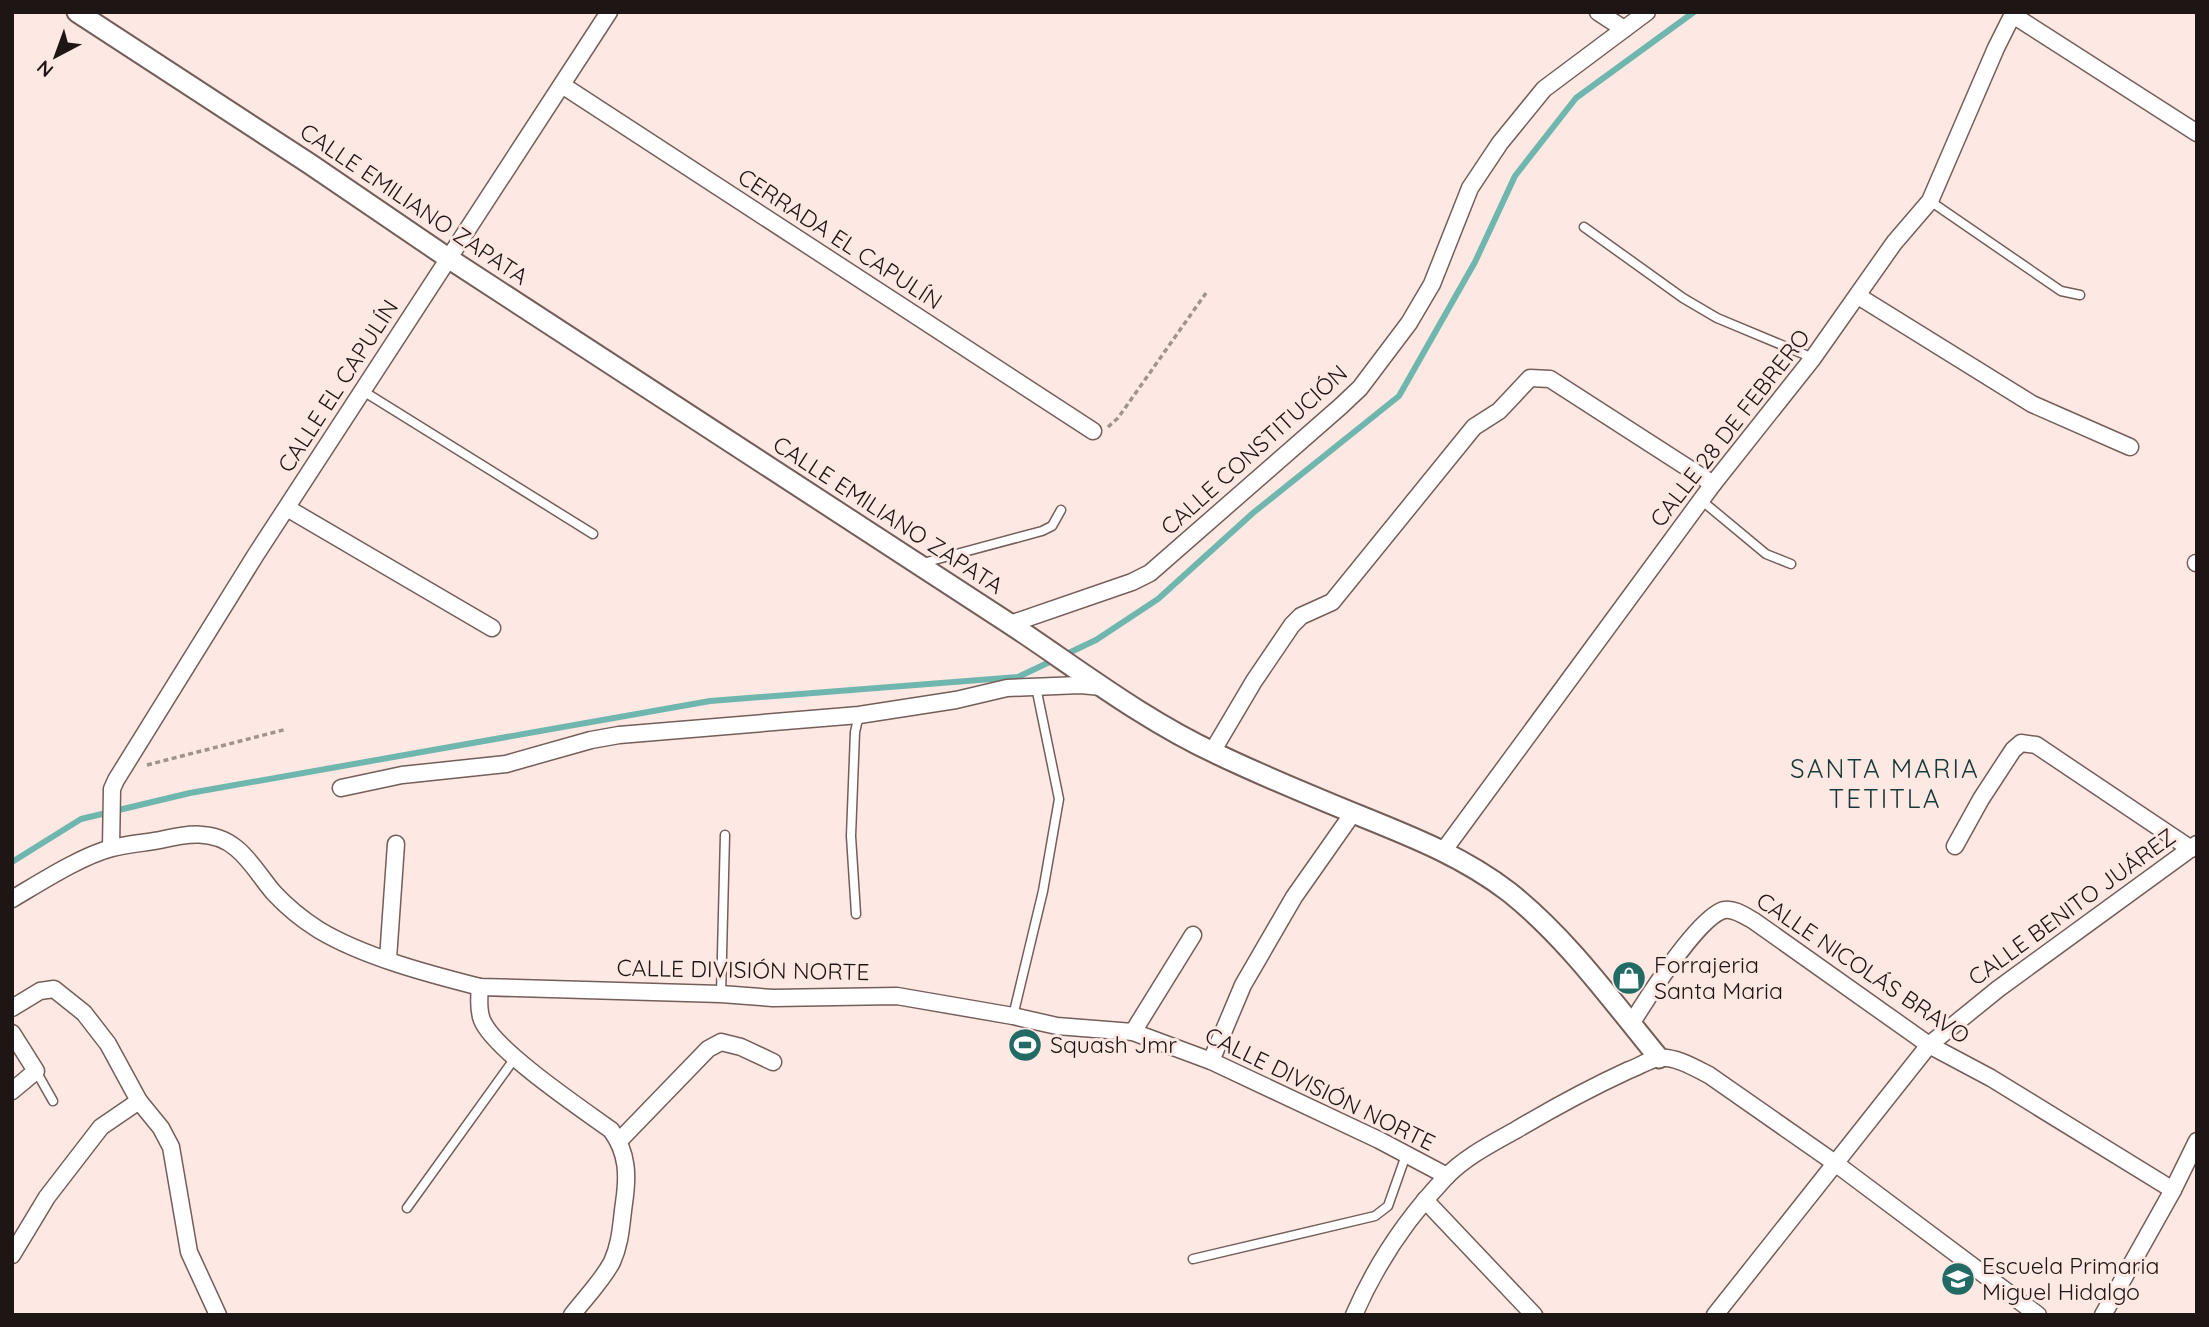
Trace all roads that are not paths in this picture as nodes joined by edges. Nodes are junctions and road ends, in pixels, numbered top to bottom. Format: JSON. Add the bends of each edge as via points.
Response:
{"nodes":[{"id":1,"x":77,"y":12,"type":"edge"},
{"id":2,"x":609,"y":12,"type":"edge"},
{"id":3,"x":1598,"y":12,"type":"edge"},
{"id":4,"x":1647,"y":12,"type":"edge"},
{"id":5,"x":2013,"y":13,"type":"edge"},
{"id":6,"x":1624,"y":29,"type":"junction"},
{"id":7,"x":562,"y":85,"type":"junction"},
{"id":8,"x":2197,"y":133,"type":"edge"},
{"id":9,"x":1930,"y":201,"type":"junction"},
{"id":10,"x":1584,"y":227,"type":"dead end"},
{"id":11,"x":448,"y":258,"type":"junction"},
{"id":12,"x":2080,"y":295,"type":"dead end"},
{"id":13,"x":1858,"y":296,"type":"junction"},
{"id":14,"x":1813,"y":358,"type":"junction"},
{"id":15,"x":363,"y":391,"type":"junction"},
{"id":16,"x":1093,"y":431,"type":"road end"},
{"id":17,"x":2130,"y":447,"type":"dead end"},
{"id":18,"x":1713,"y":484,"type":"junction"},
{"id":19,"x":1701,"y":500,"type":"junction"},
{"id":20,"x":287,"y":508,"type":"junction"},
{"id":21,"x":1061,"y":509,"type":"dead end"},
{"id":22,"x":593,"y":534,"type":"dead end"},
{"id":23,"x":1791,"y":564,"type":"dead end"},
{"id":24,"x":917,"y":565,"type":"junction"},
{"id":25,"x":1010,"y":624,"type":"junction"},
{"id":26,"x":492,"y":628,"type":"dead end"},
{"id":27,"x":1036,"y":687,"type":"junction"},
{"id":28,"x":1102,"y":687,"type":"junction"},
{"id":29,"x":859,"y":715,"type":"junction"},
{"id":30,"x":1212,"y":752,"type":"junction"},
{"id":31,"x":341,"y":788,"type":"dead end"},
{"id":32,"x":1353,"y":813,"type":"junction"},
{"id":33,"x":725,"y":835,"type":"dead end"},
{"id":34,"x":111,"y":843,"type":"junction"},
{"id":35,"x":396,"y":844,"type":"dead end"},
{"id":36,"x":1955,"y":846,"type":"dead end"},
{"id":37,"x":2194,"y":846,"type":"edge"},
{"id":38,"x":1444,"y":850,"type":"junction"},
{"id":39,"x":12,"y":898,"type":"edge"},
{"id":40,"x":856,"y":914,"type":"dead end"},
{"id":41,"x":1193,"y":935,"type":"dead end"},
{"id":42,"x":387,"y":959,"type":"junction"},
{"id":43,"x":480,"y":987,"type":"junction"},
{"id":44,"x":721,"y":994,"type":"junction"},
{"id":45,"x":12,"y":1008,"type":"edge"},
{"id":46,"x":1013,"y":1016,"type":"junction"},
{"id":47,"x":1631,"y":1024,"type":"junction"},
{"id":48,"x":1133,"y":1032,"type":"junction"},
{"id":49,"x":12,"y":1034,"type":"edge"},
{"id":50,"x":1929,"y":1045,"type":"junction"},
{"id":51,"x":515,"y":1058,"type":"junction"},
{"id":52,"x":1659,"y":1058,"type":"junction"},
{"id":53,"x":1211,"y":1060,"type":"junction"},
{"id":54,"x":773,"y":1062,"type":"dead end"},
{"id":55,"x":36,"y":1071,"type":"junction"},
{"id":56,"x":12,"y":1091,"type":"edge"},
{"id":57,"x":53,"y":1101,"type":"dead end"},
{"id":58,"x":139,"y":1101,"type":"junction"},
{"id":59,"x":619,"y":1141,"type":"junction"},
{"id":60,"x":2195,"y":1150,"type":"edge"},
{"id":61,"x":1406,"y":1154,"type":"junction"},
{"id":62,"x":1835,"y":1163,"type":"junction"},
{"id":63,"x":1447,"y":1176,"type":"junction"},
{"id":64,"x":2173,"y":1190,"type":"junction"},
{"id":65,"x":1426,"y":1200,"type":"junction"},
{"id":66,"x":407,"y":1208,"type":"dead end"},
{"id":67,"x":12,"y":1255,"type":"edge"},
{"id":68,"x":1193,"y":1259,"type":"dead end"},
{"id":69,"x":218,"y":1315,"type":"edge"},
{"id":70,"x":572,"y":1315,"type":"edge"},
{"id":71,"x":1354,"y":1315,"type":"edge"},
{"id":72,"x":1534,"y":1315,"type":"edge"},
{"id":73,"x":1715,"y":1315,"type":"edge"},
{"id":74,"x":2038,"y":1315,"type":"edge"},
{"id":75,"x":2103,"y":1315,"type":"edge"}],
"edges":[{"from":1,"to":11,"type":"street","name":"CALLE EMILIANO ZAPATA"},
{"from":2,"to":7,"type":"street","name":"CALLE EL CAPULÍN"},
{"from":3,"to":6,"type":"street"},
{"from":4,"to":6,"type":"street","name":"CALLE CONSTITUCIÓN"},
{"from":5,"to":8,"type":"street"},
{"from":5,"to":9,"type":"street","name":"CALLE 28 DE FEBRERO"},
{"from":6,"to":25,"type":"street","name":"CALLE CONSTITUCIÓN","via":[[1544,89],[1500,143],[1470,188],[1432,284],[1409,323],[1341,406],[1150,573]]},
{"from":7,"to":11,"type":"street","name":"CALLE EL CAPULÍN"},
{"from":7,"to":16,"type":"street","name":"CERRADA EL CAPULÍN"},
{"from":9,"to":12,"type":"lane","via":[[2062,291]]},
{"from":9,"to":13,"type":"street","name":"CALLE 28 DE FEBRERO"},
{"from":10,"to":14,"type":"lane","via":[[1717,318]]},
{"from":11,"to":15,"type":"street","name":"CALLE EL CAPULÍN"},
{"from":11,"to":24,"type":"street","name":"CALLE EMILIANO ZAPATA"},
{"from":13,"to":14,"type":"street","name":"CALLE 28 DE FEBRERO"},
{"from":13,"to":17,"type":"street","via":[[2032,404]]},
{"from":14,"to":18,"type":"street","name":"CALLE 28 DE FEBRERO"},
{"from":15,"to":20,"type":"street","name":"CALLE EL CAPULÍN"},
{"from":15,"to":22,"type":"lane"},
{"from":18,"to":19,"type":"street","name":"CALLE 28 DE FEBRERO"},
{"from":18,"to":30,"type":"street","via":[[1550,379],[1530,378],[1499,411],[1474,427],[1332,602],[1292,625]]},
{"from":19,"to":23,"type":"lane","via":[[1766,554]]},
{"from":19,"to":38,"type":"street","name":"CALLE 28 DE FEBRERO"},
{"from":20,"to":26,"type":"street"},
{"from":20,"to":34,"type":"street","name":"CALLE EL CAPULÍN","via":[[112,789]]},
{"from":21,"to":24,"type":"lane","via":[[1052,526],[1042,531]]},
{"from":24,"to":25,"type":"street","name":"CALLE EMILIANO ZAPATA"},
{"from":25,"to":28,"type":"street","name":"CALLE EMILIANO ZAPATA"},
{"from":27,"to":28,"type":"street"},
{"from":27,"to":29,"type":"street","via":[[1007,688]]},
{"from":27,"to":46,"type":"lane","via":[[1059,799]]},
{"from":28,"to":30,"type":"street","name":"CALLE EMILIANO ZAPATA"},
{"from":29,"to":31,"type":"street","via":[[619,735],[506,764],[402,775]]},
{"from":29,"to":40,"type":"lane","via":[[851,835]]},
{"from":30,"to":32,"type":"street","name":"CALLE EMILIANO ZAPATA"},
{"from":32,"to":38,"type":"street","name":"CALLE EMILIANO ZAPATA"},
{"from":32,"to":53,"type":"street","via":[[1294,897],[1243,985]]},
{"from":33,"to":44,"type":"lane"},
{"from":34,"to":39,"type":"street","name":"CALLE DIVISIÓN NORTE"},
{"from":34,"to":42,"type":"street","name":"CALLE DIVISIÓN NORTE","via":[[181,835],[220,837],[236,848],[299,916],[345,944]]},
{"from":35,"to":42,"type":"street"},
{"from":36,"to":37,"type":"street","via":[[1981,799],[2017,746],[2025,742],[2036,744]]},
{"from":37,"to":50,"type":"street","name":"CALLE BENITO JUÁREZ"},
{"from":38,"to":47,"type":"street","name":"CALLE EMILIANO ZAPATA","via":[[1538,916]]},
{"from":41,"to":48,"type":"street"},
{"from":42,"to":43,"type":"street","name":"CALLE DIVISIÓN NORTE"},
{"from":43,"to":44,"type":"street","name":"CALLE DIVISIÓN NORTE"},
{"from":43,"to":51,"type":"street","via":[[482,1020]]},
{"from":44,"to":46,"type":"street","name":"CALLE DIVISIÓN NORTE","via":[[897,996]]},
{"from":45,"to":58,"type":"street","via":[[40,991],[59,992],[84,1013],[108,1044]]},
{"from":46,"to":48,"type":"street","name":"CALLE DIVISIÓN NORTE","via":[[1057,1026]]},
{"from":47,"to":50,"type":"street","name":"CALLE NICOLÁS BRAVO","via":[[1685,947],[1725,910],[1754,921]]},
{"from":47,"to":52,"type":"street","name":"CALLE EMILIANO ZAPATA"},
{"from":48,"to":53,"type":"street","name":"CALLE DIVISIÓN NORTE"},
{"from":49,"to":55,"type":"street"},
{"from":50,"to":62,"type":"street","name":"CALLE BENITO JUÁREZ"},
{"from":50,"to":64,"type":"street","name":"CALLE NICOLÁS BRAVO"},
{"from":51,"to":59,"type":"street","via":[[611,1130]]},
{"from":51,"to":66,"type":"lane"},
{"from":52,"to":62,"type":"street","via":[[1688,1064],[1709,1075]]},
{"from":52,"to":63,"type":"street","via":[[1548,1111],[1474,1154]]},
{"from":53,"to":61,"type":"street","name":"CALLE DIVISIÓN NORTE"},
{"from":54,"to":59,"type":"street","via":[[721,1042],[708,1049]]},
{"from":55,"to":56,"type":"street"},
{"from":55,"to":57,"type":"lane"},
{"from":58,"to":67,"type":"street","via":[[101,1127],[47,1197]]},
{"from":58,"to":69,"type":"street","via":[[171,1147],[188,1252]]},
{"from":59,"to":70,"type":"street","via":[[628,1183],[620,1241],[610,1264]]},
{"from":60,"to":64,"type":"street"},
{"from":61,"to":63,"type":"street","name":"CALLE DIVISIÓN NORTE"},
{"from":61,"to":68,"type":"lane","via":[[1388,1206],[1375,1216]]},
{"from":62,"to":73,"type":"street","name":"CALLE BENITO JUÁREZ"},
{"from":62,"to":74,"type":"street"},
{"from":63,"to":65,"type":"street"},
{"from":64,"to":75,"type":"street"},
{"from":65,"to":71,"type":"street","via":[[1376,1268]]},
{"from":65,"to":72,"type":"street"}]}
